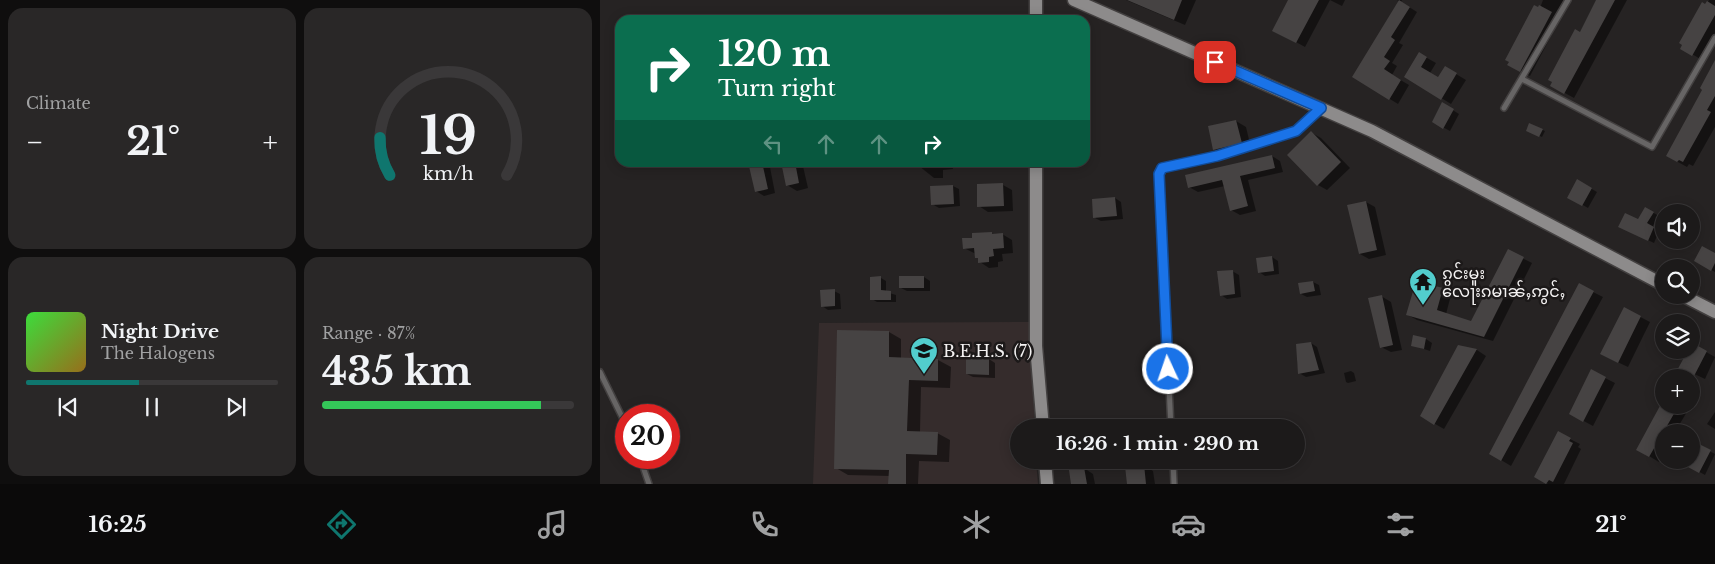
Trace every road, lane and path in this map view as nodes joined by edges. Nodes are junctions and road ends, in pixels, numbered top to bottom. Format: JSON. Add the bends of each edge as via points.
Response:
{"nodes":[{"id":1,"x":1036,"y":0,"type":"edge"},
{"id":2,"x":1074,"y":0,"type":"edge"},
{"id":3,"x":1568,"y":0,"type":"edge"},
{"id":4,"x":1036,"y":15,"type":"edge"},
{"id":5,"x":1715,"y":38,"type":"edge"},
{"id":6,"x":1522,"y":79,"type":"junction"},
{"id":7,"x":1321,"y":108,"type":"junction"},
{"id":8,"x":1504,"y":108,"type":"dead end"},
{"id":9,"x":1036,"y":167,"type":"edge"},
{"id":10,"x":1655,"y":280,"type":"edge"},
{"id":11,"x":1699,"y":304,"type":"edge"},
{"id":12,"x":1715,"y":312,"type":"edge"},
{"id":13,"x":600,"y":372,"type":"edge"},
{"id":14,"x":616,"y":404,"type":"edge"},
{"id":15,"x":1042,"y":419,"type":"edge"},
{"id":16,"x":1171,"y":419,"type":"edge"},
{"id":17,"x":644,"y":469,"type":"edge"},
{"id":18,"x":1047,"y":469,"type":"edge"},
{"id":19,"x":1173,"y":469,"type":"edge"},
{"id":20,"x":649,"y":484,"type":"edge"},
{"id":21,"x":1048,"y":484,"type":"edge"},
{"id":22,"x":1174,"y":484,"type":"edge"}],
"edges":[{"from":1,"to":4,"type":"street"},
{"from":2,"to":7,"type":"street"},
{"from":3,"to":6,"type":"lane"},
{"from":5,"to":6,"type":"lane","via":[[1652,147]]},
{"from":6,"to":8,"type":"lane"},
{"from":7,"to":10,"type":"street","via":[[1372,131]]},
{"from":7,"to":16,"type":"lane","via":[[1296,131],[1217,156],[1162,168],[1159,174]]},
{"from":9,"to":15,"type":"street","via":[[1036,346]]},
{"from":11,"to":12,"type":"street"},
{"from":13,"to":14,"type":"lane"},
{"from":17,"to":20,"type":"lane"},
{"from":18,"to":21,"type":"street"},
{"from":19,"to":22,"type":"lane"}]}
